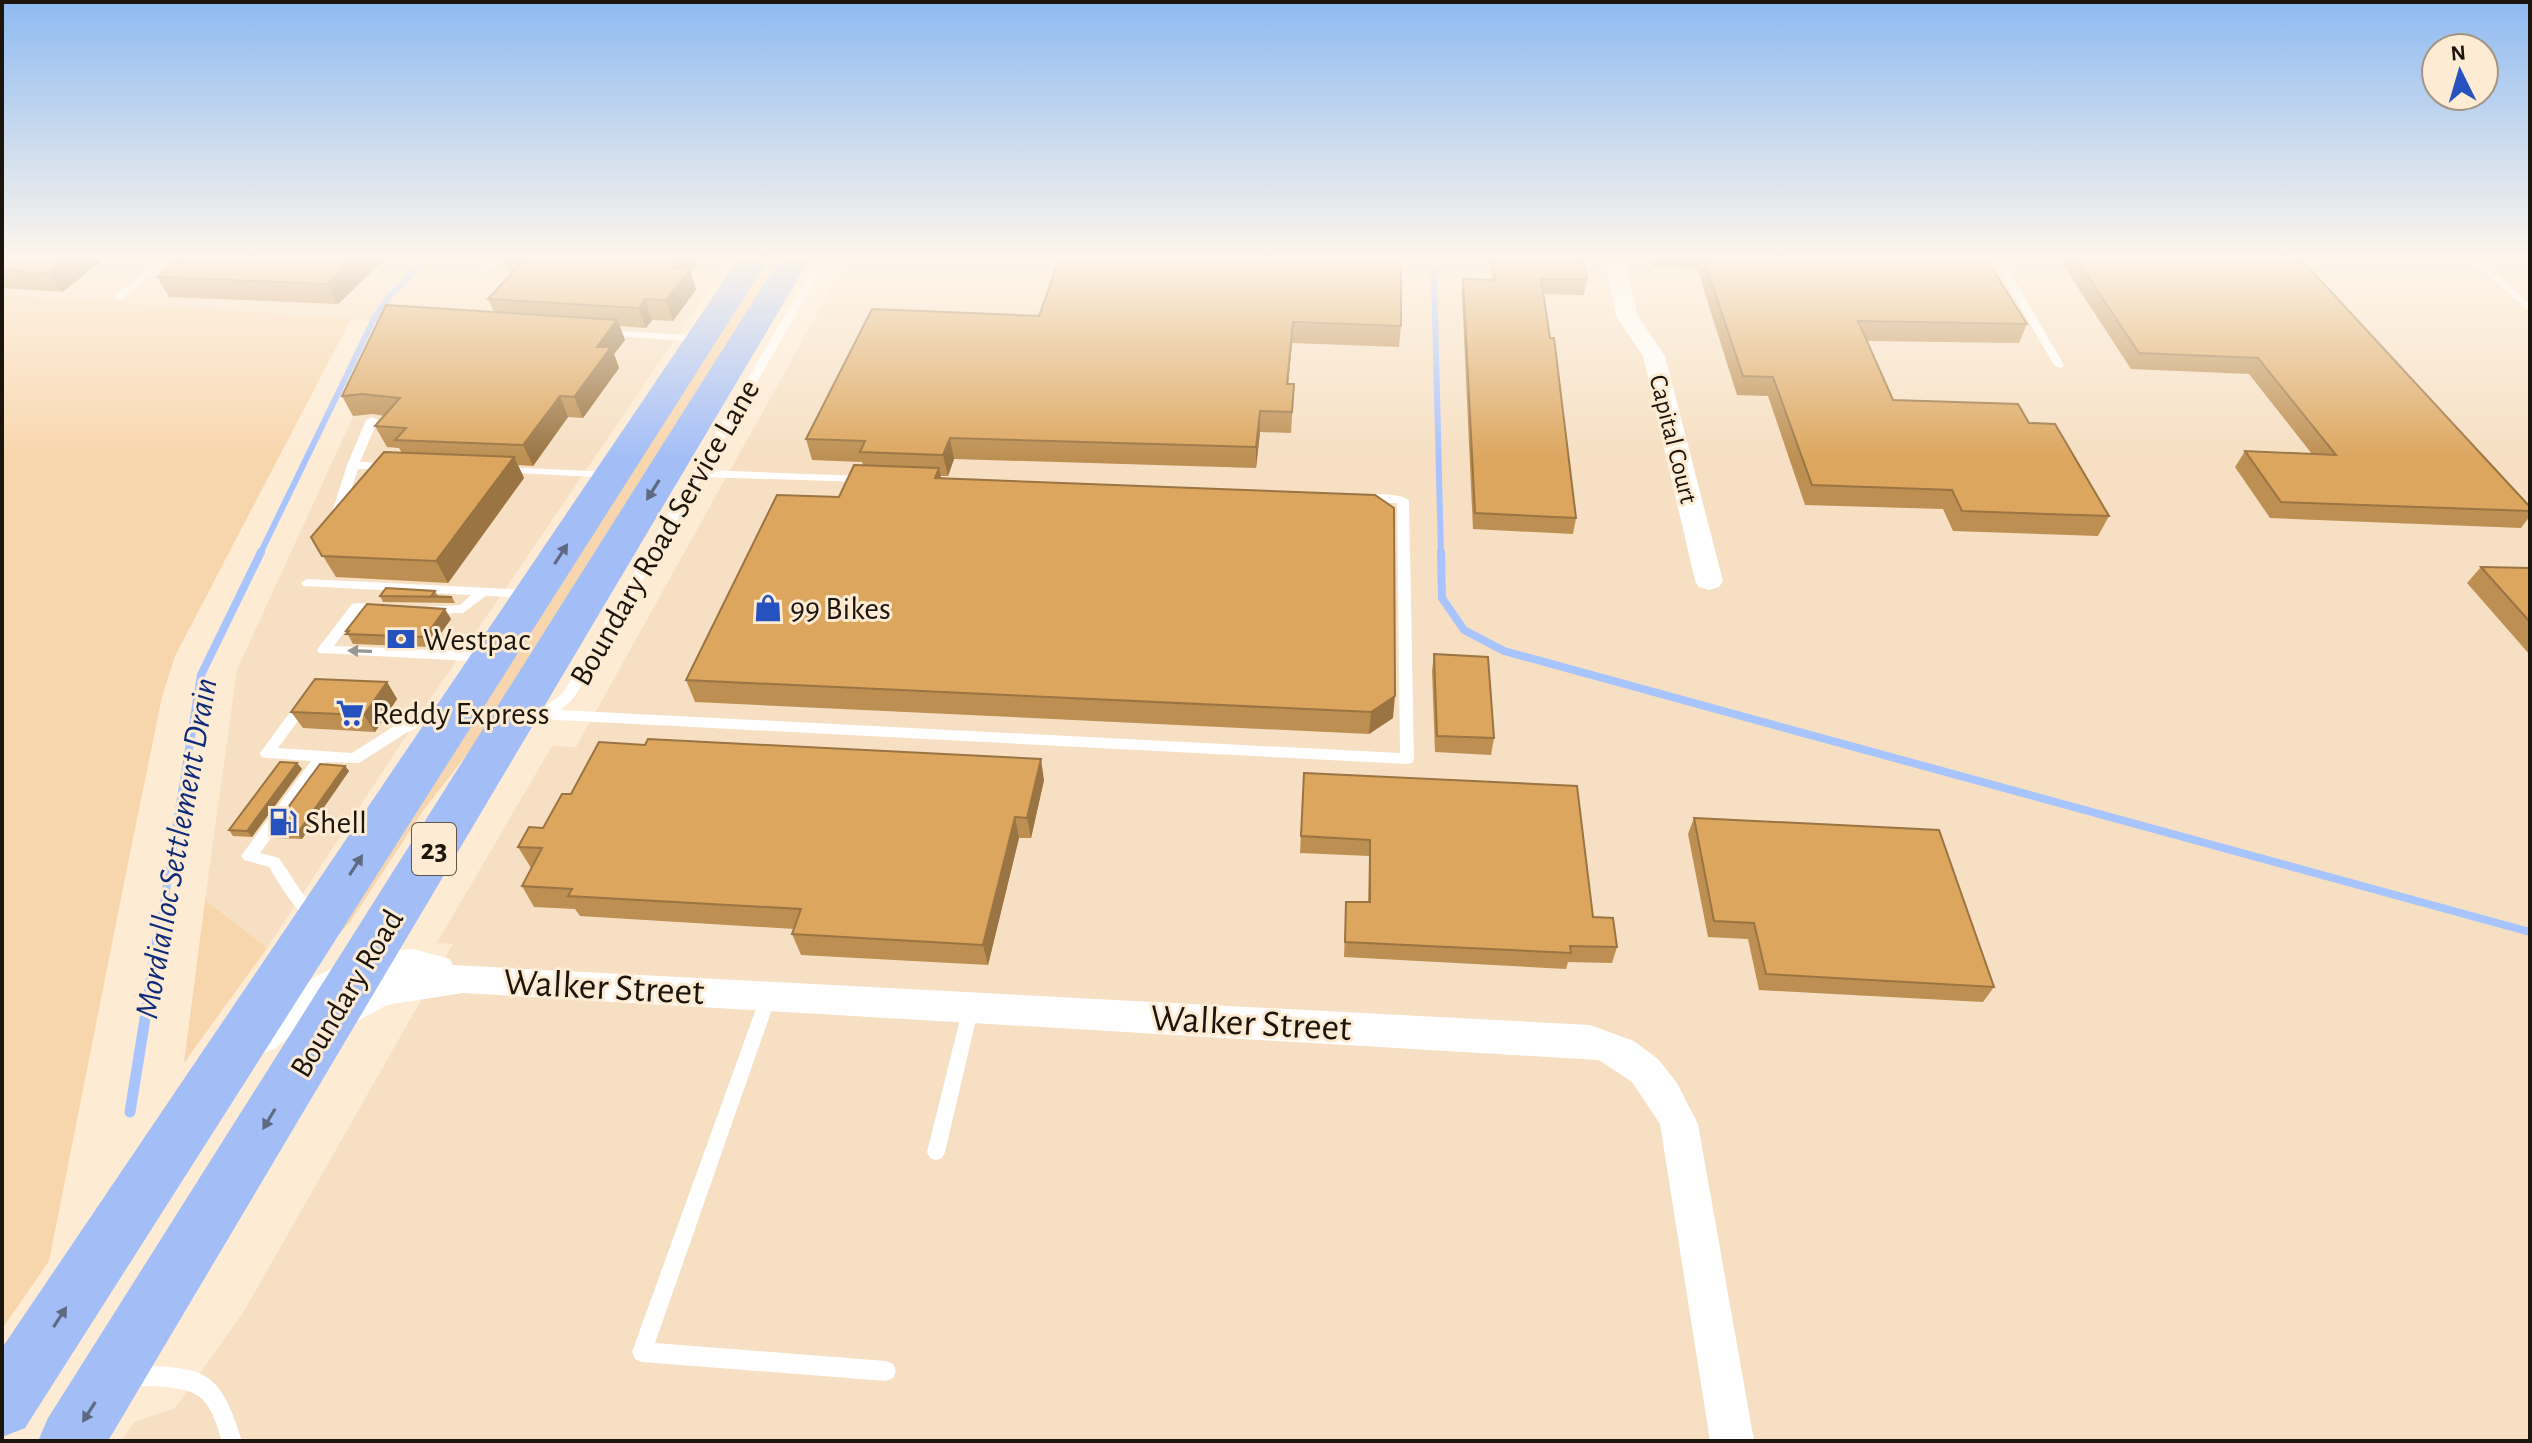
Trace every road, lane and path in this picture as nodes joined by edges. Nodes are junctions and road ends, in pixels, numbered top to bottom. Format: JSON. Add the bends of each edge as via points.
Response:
{"nodes":[{"id":1,"x":711,"y":324,"type":"edge"},
{"id":2,"x":757,"y":324,"type":"edge"},
{"id":3,"x":785,"y":324,"type":"edge"},
{"id":4,"x":1633,"y":324,"type":"edge"},
{"id":5,"x":2035,"y":324,"type":"edge"},
{"id":6,"x":598,"y":332,"type":"edge"},
{"id":7,"x":701,"y":339,"type":"junction"},
{"id":8,"x":2059,"y":365,"type":"dead end"},
{"id":9,"x":372,"y":420,"type":"edge"},
{"id":10,"x":353,"y":465,"type":"junction"},
{"id":11,"x":400,"y":467,"type":"edge"},
{"id":12,"x":494,"y":470,"type":"edge"},
{"id":13,"x":699,"y":473,"type":"junction"},
{"id":14,"x":612,"y":475,"type":"junction"},
{"id":15,"x":883,"y":480,"type":"edge"},
{"id":16,"x":1356,"y":499,"type":"edge"},
{"id":17,"x":336,"y":520,"type":"edge"},
{"id":18,"x":1709,"y":581,"type":"dead end"},
{"id":19,"x":307,"y":583,"type":"dead end"},
{"id":20,"x":373,"y":586,"type":"junction"},
{"id":21,"x":483,"y":592,"type":"junction"},
{"id":22,"x":534,"y":594,"type":"junction"},
{"id":23,"x":357,"y":607,"type":"junction"},
{"id":24,"x":493,"y":657,"type":"junction"},
{"id":25,"x":465,"y":701,"type":"junction"},
{"id":26,"x":304,"y":703,"type":"edge"},
{"id":27,"x":518,"y":732,"type":"junction"},
{"id":28,"x":322,"y":756,"type":"junction"},
{"id":29,"x":309,"y":936,"type":"junction"},
{"id":30,"x":360,"y":970,"type":"junction"},
{"id":31,"x":463,"y":978,"type":"junction"},
{"id":32,"x":769,"y":995,"type":"junction"},
{"id":33,"x":971,"y":1006,"type":"junction"},
{"id":34,"x":324,"y":1030,"type":"junction"},
{"id":35,"x":213,"y":1083,"type":"junction"},
{"id":36,"x":936,"y":1152,"type":"dead end"},
{"id":37,"x":886,"y":1371,"type":"dead end"},
{"id":38,"x":112,"y":1374,"type":"junction"},
{"id":39,"x":2,"y":1405,"type":"edge"},
{"id":40,"x":71,"y":1441,"type":"edge"},
{"id":41,"x":232,"y":1441,"type":"edge"},
{"id":42,"x":1732,"y":1441,"type":"edge"}],
"edges":[{"from":1,"to":7,"type":"main road","name":"Boundary Road","number":"23"},
{"from":2,"to":27,"type":"main road","name":"Boundary Road","number":"23","one_way":true},
{"from":3,"to":13,"type":"lane","name":"Boundary Road Service Lane"},
{"from":4,"to":18,"type":"street","name":"Capital Court","via":[[1654,356]]},
{"from":5,"to":8,"type":"lane"},
{"from":6,"to":7,"type":"lane"},
{"from":7,"to":14,"type":"main road","name":"Boundary Road","number":"23"},
{"from":9,"to":10,"type":"lane"},
{"from":10,"to":11,"type":"lane"},
{"from":10,"to":17,"type":"lane"},
{"from":12,"to":14,"type":"lane"},
{"from":13,"to":15,"type":"lane"},
{"from":13,"to":27,"type":"lane","name":"Boundary Road Service Lane","via":[[573,688]]},
{"from":22,"to":14,"type":"main road","name":"Boundary Road","number":"23","one_way":true},
{"from":16,"to":27,"type":"lane","via":[[1403,500],[1407,759]]},
{"from":19,"to":20,"type":"lane"},
{"from":20,"to":21,"type":"lane"},
{"from":20,"to":23,"type":"lane"},
{"from":21,"to":22,"type":"lane"},
{"from":21,"to":23,"type":"lane","via":[[459,610]]},
{"from":22,"to":24,"type":"main road","name":"Boundary Road","number":"23"},
{"from":24,"to":23,"type":"lane","one_way":true,"via":[[324,650]]},
{"from":24,"to":25,"type":"main road","name":"Boundary Road","number":"23"},
{"from":25,"to":28,"type":"lane","via":[[401,729],[354,759]]},
{"from":29,"to":25,"type":"main road","name":"Boundary Road","number":"23","one_way":true},
{"from":26,"to":28,"type":"lane","via":[[267,753]]},
{"from":27,"to":29,"type":"main road","via":[[400,858],[340,947],[321,955]]},
{"from":27,"to":30,"type":"main road","name":"Boundary Road","number":"23"},
{"from":28,"to":29,"type":"lane","via":[[249,856],[274,862],[297,898]]},
{"from":29,"to":35,"type":"main road","name":"Boundary Road","number":"23"},
{"from":30,"to":31,"type":"street","name":"Walker Street","via":[[412,965]]},
{"from":30,"to":34,"type":"main road","name":"Boundary Road","number":"23"},
{"from":30,"to":35,"type":"street","name":"Walker Street","via":[[290,1011]]},
{"from":31,"to":32,"type":"street","name":"Walker Street"},
{"from":31,"to":34,"type":"street","name":"Walker Street","via":[[380,991]]},
{"from":32,"to":33,"type":"street","name":"Walker Street"},
{"from":32,"to":37,"type":"lane","via":[[642,1352]]},
{"from":33,"to":36,"type":"lane"},
{"from":33,"to":42,"type":"street","name":"Walker Street","via":[[1590,1041],[1628,1054],[1660,1086],[1682,1135]]},
{"from":34,"to":38,"type":"main road","name":"Boundary Road","number":"23","one_way":true},
{"from":39,"to":35,"type":"main road","name":"Boundary Road","number":"23","one_way":true},
{"from":38,"to":40,"type":"main road","name":"Boundary Road","number":"23","one_way":true},
{"from":38,"to":41,"type":"lane","via":[[176,1377],[206,1385],[217,1395]]}]}
